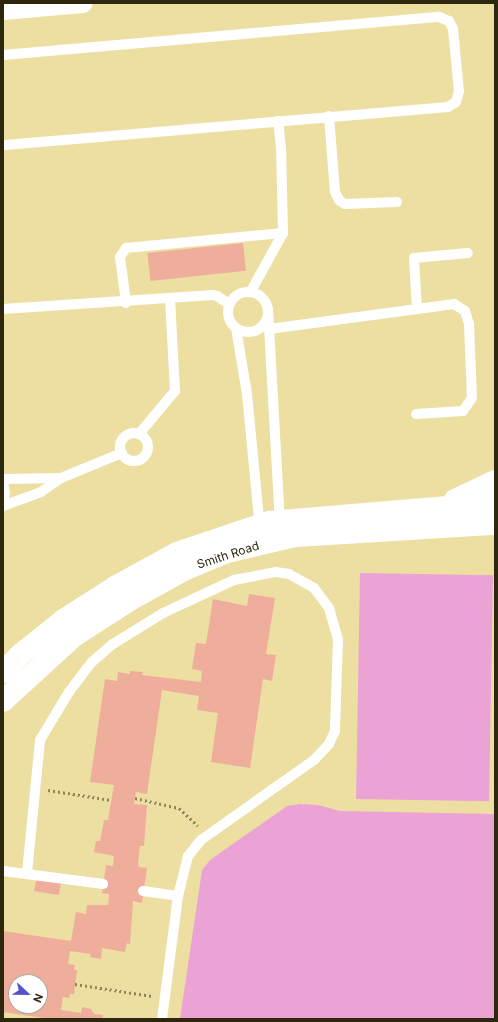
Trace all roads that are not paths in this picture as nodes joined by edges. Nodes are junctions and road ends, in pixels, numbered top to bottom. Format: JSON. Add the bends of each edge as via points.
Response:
{"nodes":[{"id":1,"x":83,"y":3,"type":"edge"},
{"id":2,"x":3,"y":10,"type":"edge"},
{"id":3,"x":3,"y":55,"type":"edge"},
{"id":4,"x":329,"y":116,"type":"junction"},
{"id":5,"x":278,"y":121,"type":"junction"},
{"id":6,"x":3,"y":145,"type":"edge"},
{"id":7,"x":397,"y":202,"type":"dead end"},
{"id":8,"x":283,"y":232,"type":"junction"},
{"id":9,"x":468,"y":253,"type":"dead end"},
{"id":10,"x":251,"y":291,"type":"junction"},
{"id":11,"x":170,"y":299,"type":"junction"},
{"id":12,"x":126,"y":303,"type":"junction"},
{"id":13,"x":229,"y":304,"type":"junction"},
{"id":14,"x":3,"y":309,"type":"edge"},
{"id":15,"x":268,"y":309,"type":"junction"},
{"id":16,"x":417,"y":309,"type":"junction"},
{"id":17,"x":236,"y":328,"type":"junction"},
{"id":18,"x":268,"y":329,"type":"junction"},
{"id":19,"x":416,"y":414,"type":"dead end"},
{"id":20,"x":139,"y":434,"type":"junction"},
{"id":21,"x":122,"y":453,"type":"junction"},
{"id":22,"x":61,"y":478,"type":"junction"},
{"id":23,"x":3,"y":480,"type":"edge"},
{"id":24,"x":495,"y":481,"type":"edge"},
{"id":25,"x":495,"y":503,"type":"edge"},
{"id":26,"x":3,"y":505,"type":"edge"},
{"id":27,"x":413,"y":509,"type":"junction"},
{"id":28,"x":495,"y":524,"type":"edge"},
{"id":29,"x":271,"y":532,"type":"junction"},
{"id":30,"x":58,"y":637,"type":"junction"},
{"id":31,"x":3,"y":672,"type":"edge"},
{"id":32,"x":3,"y":700,"type":"edge"},
{"id":33,"x":6,"y":869,"type":"edge"},
{"id":34,"x":27,"y":873,"type":"junction"},
{"id":35,"x":103,"y":884,"type":"dead end"},
{"id":36,"x":143,"y":891,"type":"dead end"},
{"id":37,"x":178,"y":896,"type":"junction"},
{"id":38,"x":162,"y":1019,"type":"edge"}],
"edges":[{"from":1,"to":2,"type":"street"},
{"from":3,"to":4,"type":"lane","via":[[439,17],[449,21],[453,29],[459,91],[456,102],[448,107]]},
{"from":4,"to":5,"type":"lane"},
{"from":4,"to":7,"type":"lane","via":[[334,192],[339,200],[345,204]]},
{"from":5,"to":6,"type":"lane"},
{"from":5,"to":8,"type":"lane"},
{"from":8,"to":10,"type":"lane"},
{"from":8,"to":12,"type":"lane","via":[[126,248],[120,257]]},
{"from":9,"to":16,"type":"lane","via":[[414,258]]},
{"from":10,"to":13,"type":"lane","via":[[238,294]]},
{"from":10,"to":15,"type":"lane","via":[[263,297]]},
{"from":11,"to":12,"type":"lane"},
{"from":11,"to":13,"type":"lane","via":[[217,296]]},
{"from":11,"to":20,"type":"lane","via":[[176,391]]},
{"from":12,"to":14,"type":"lane"},
{"from":13,"to":17,"type":"lane","via":[[228,318]]},
{"from":15,"to":17,"type":"lane","via":[[266,322],[255,331],[242,331]]},
{"from":15,"to":18,"type":"lane"},
{"from":16,"to":18,"type":"lane"},
{"from":16,"to":19,"type":"lane","via":[[454,304],[465,312],[469,324],[472,398],[463,411]]},
{"from":17,"to":29,"type":"lane"},
{"from":18,"to":29,"type":"lane"},
{"from":20,"to":21,"type":"lane","via":[[132,433],[125,437],[121,444]]},
{"from":20,"to":21,"type":"lane","via":[[148,444],[144,456],[132,460]]},
{"from":21,"to":22,"type":"lane"},
{"from":22,"to":23,"type":"lane"},
{"from":22,"to":26,"type":"lane","via":[[41,492]]},
{"from":23,"to":26,"type":"lane","via":[[6,493]]},
{"from":24,"to":27,"type":"main road","via":[[458,499]]},
{"from":25,"to":27,"type":"main road","name":"Smith Road"},
{"from":27,"to":29,"type":"main road","name":"Smith Road"},
{"from":28,"to":29,"type":"main road","name":"Smith Road","via":[[296,536]]},
{"from":29,"to":30,"type":"main road","name":"Smith Road","via":[[177,553],[115,588]]},
{"from":30,"to":31,"type":"main road","name":"Smith Road"},
{"from":30,"to":32,"type":"main road","name":"Smith Road"},
{"from":33,"to":34,"type":"lane"},
{"from":34,"to":35,"type":"lane"},
{"from":34,"to":37,"type":"lane","via":[[40,740],[68,692],[101,653],[163,613],[234,580],[264,572],[288,574],[304,581],[321,595],[336,628],[338,639],[335,731],[329,744],[314,760],[207,836],[188,856]]},
{"from":36,"to":37,"type":"lane"},
{"from":37,"to":38,"type":"lane"}]}
